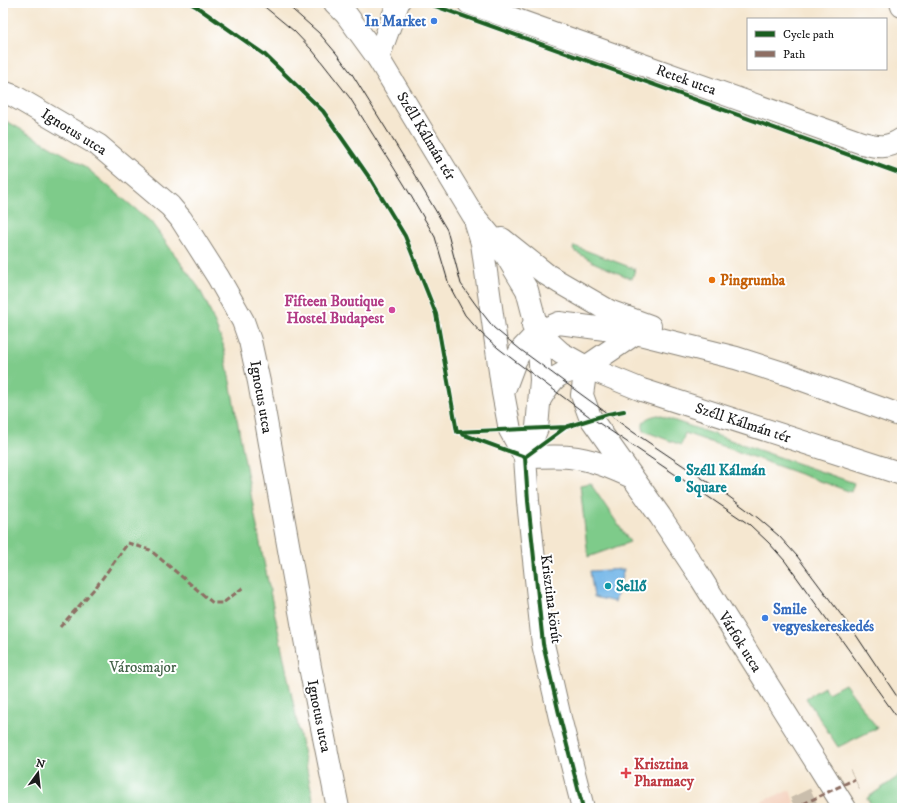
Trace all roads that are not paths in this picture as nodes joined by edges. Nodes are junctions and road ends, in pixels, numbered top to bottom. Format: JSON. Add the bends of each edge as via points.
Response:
{"nodes":[{"id":1,"x":335,"y":3,"type":"edge"},
{"id":2,"x":398,"y":3,"type":"edge"},
{"id":3,"x":469,"y":3,"type":"edge"},
{"id":4,"x":901,"y":3,"type":"edge"},
{"id":5,"x":902,"y":6,"type":"edge"},
{"id":6,"x":378,"y":58,"type":"junction"},
{"id":7,"x":3,"y":92,"type":"edge"},
{"id":8,"x":902,"y":139,"type":"edge"},
{"id":9,"x":473,"y":215,"type":"junction"},
{"id":10,"x":482,"y":243,"type":"junction"},
{"id":11,"x":538,"y":332,"type":"junction"},
{"id":12,"x":636,"y":333,"type":"junction"},
{"id":13,"x":736,"y":358,"type":"junction"},
{"id":14,"x":586,"y":367,"type":"junction"},
{"id":15,"x":503,"y":393,"type":"junction"},
{"id":16,"x":540,"y":399,"type":"junction"},
{"id":17,"x":902,"y":416,"type":"edge"},
{"id":18,"x":525,"y":457,"type":"junction"},
{"id":19,"x":902,"y":474,"type":"edge"},
{"id":20,"x":633,"y":478,"type":"junction"},
{"id":21,"x":338,"y":808,"type":"edge"},
{"id":22,"x":583,"y":808,"type":"edge"},
{"id":23,"x":844,"y":808,"type":"edge"}],
"edges":[{"from":1,"to":6,"type":"main road","name":"Széll Kálmán tér"},
{"from":2,"to":6,"type":"main road"},
{"from":3,"to":8,"type":"main road","name":"Retek utca","via":[[862,142],[879,147],[894,144]]},
{"from":4,"to":5,"type":"main road"},
{"from":6,"to":9,"type":"main road","name":"Széll Kálmán tér"},
{"from":7,"to":21,"type":"main road","name":"Ignotus utca","via":[[98,145],[170,206],[218,277],[243,322],[259,382],[315,696]]},
{"from":9,"to":10,"type":"main road","name":"Széll Kálmán tér"},
{"from":9,"to":11,"type":"main road","name":"Széll Kálmán tér","via":[[506,255],[527,290]]},
{"from":9,"to":13,"type":"main road","via":[[546,274],[609,311]]},
{"from":10,"to":11,"type":"main road","name":"Széll Kálmán tér","via":[[521,310]]},
{"from":10,"to":15,"type":"main road","name":"Széll Kálmán tér"},
{"from":11,"to":12,"type":"main road","via":[[559,323]]},
{"from":11,"to":14,"type":"main road","name":"Széll Kálmán tér","via":[[561,354]]},
{"from":11,"to":15,"type":"main road","via":[[521,350]]},
{"from":11,"to":16,"type":"main road","name":"Széll Kálmán tér"},
{"from":12,"to":13,"type":"main road"},
{"from":12,"to":14,"type":"main road"},
{"from":13,"to":17,"type":"main road"},
{"from":14,"to":16,"type":"main road","via":[[556,376]]},
{"from":14,"to":19,"type":"main road","name":"Széll Kálmán tér","via":[[642,390]]},
{"from":14,"to":20,"type":"main road","name":"Várfok utca","via":[[582,395],[590,416]]},
{"from":15,"to":18,"type":"main road","name":"Krisztina körút","via":[[510,430]]},
{"from":16,"to":18,"type":"main road","name":"Krisztina körút","via":[[537,428]]},
{"from":18,"to":20,"type":"main road","name":"Várfok utca","via":[[570,457],[588,460]]},
{"from":18,"to":22,"type":"main road","name":"Krisztina körút","via":[[543,644]]},
{"from":20,"to":23,"type":"main road","name":"Várfok utca","via":[[697,572]]}]}
